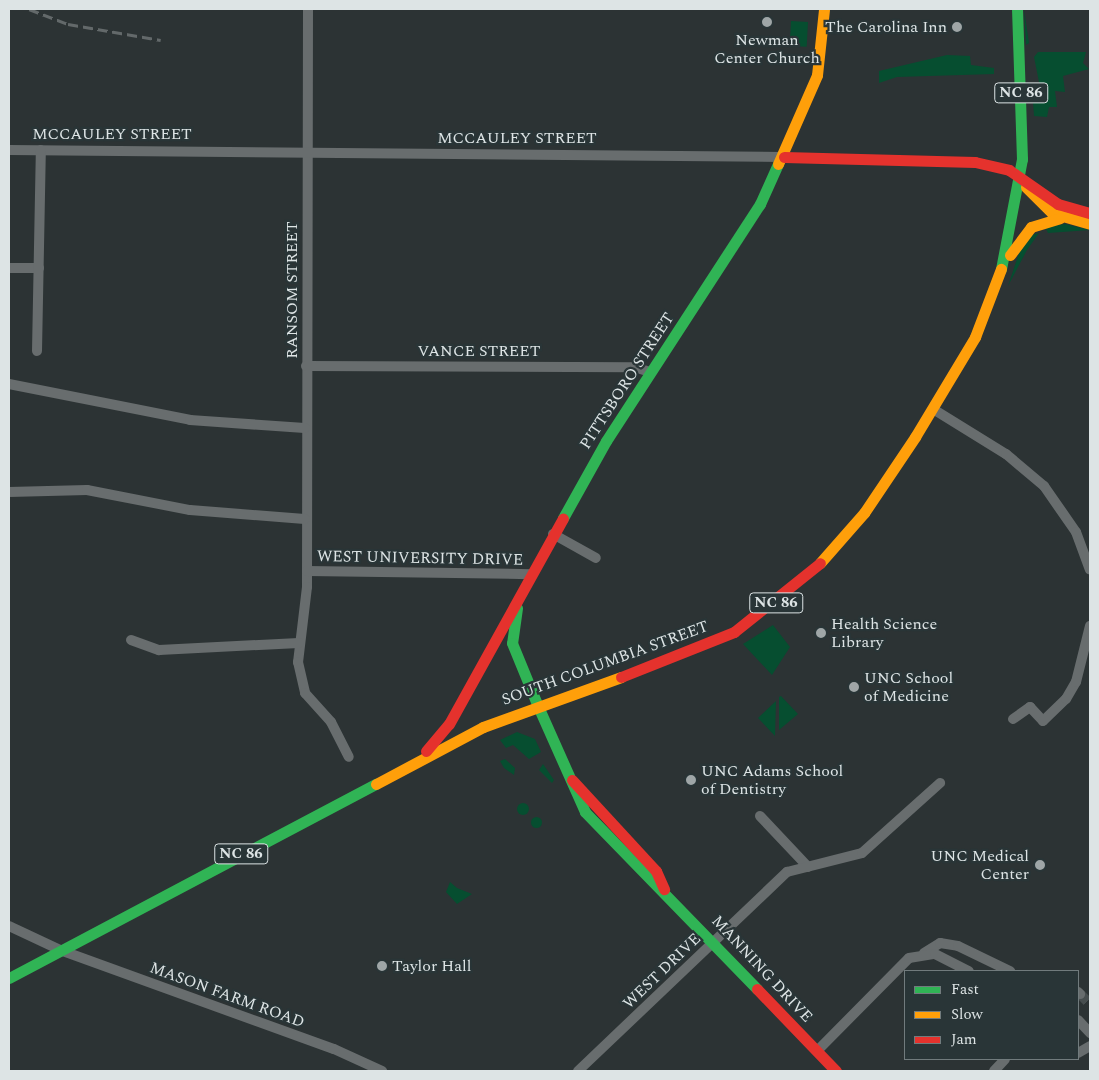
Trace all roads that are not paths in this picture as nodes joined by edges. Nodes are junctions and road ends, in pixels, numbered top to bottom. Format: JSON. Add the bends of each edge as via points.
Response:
{"nodes":[{"id":1,"x":308,"y":9,"type":"edge"},
{"id":2,"x":824,"y":9,"type":"edge"},
{"id":3,"x":1017,"y":9,"type":"edge"},
{"id":4,"x":9,"y":150,"type":"edge"},
{"id":5,"x":41,"y":150,"type":"junction"},
{"id":6,"x":307,"y":152,"type":"junction"},
{"id":7,"x":784,"y":157,"type":"junction"},
{"id":8,"x":1021,"y":177,"type":"junction"},
{"id":9,"x":1090,"y":213,"type":"edge"},
{"id":10,"x":1060,"y":218,"type":"junction"},
{"id":11,"x":1090,"y":224,"type":"edge"},
{"id":12,"x":9,"y":268,"type":"edge"},
{"id":13,"x":39,"y":268,"type":"junction"},
{"id":14,"x":1002,"y":268,"type":"junction"},
{"id":15,"x":37,"y":351,"type":"dead end"},
{"id":16,"x":306,"y":366,"type":"junction"},
{"id":17,"x":650,"y":372,"type":"junction"},
{"id":18,"x":9,"y":384,"type":"edge"},
{"id":19,"x":933,"y":409,"type":"junction"},
{"id":20,"x":305,"y":428,"type":"junction"},
{"id":21,"x":9,"y":492,"type":"edge"},
{"id":22,"x":305,"y":519,"type":"junction"},
{"id":23,"x":553,"y":534,"type":"junction"},
{"id":24,"x":596,"y":558,"type":"dead end"},
{"id":25,"x":1090,"y":570,"type":"edge"},
{"id":26,"x":307,"y":572,"type":"junction"},
{"id":27,"x":532,"y":574,"type":"junction"},
{"id":28,"x":522,"y":593,"type":"junction"},
{"id":29,"x":1090,"y":626,"type":"edge"},
{"id":30,"x":130,"y":640,"type":"dead end"},
{"id":31,"x":299,"y":643,"type":"junction"},
{"id":32,"x":537,"y":704,"type":"junction"},
{"id":33,"x":1012,"y":720,"type":"dead end"},
{"id":34,"x":422,"y":757,"type":"junction"},
{"id":35,"x":349,"y":758,"type":"dead end"},
{"id":36,"x":940,"y":783,"type":"dead end"},
{"id":37,"x":760,"y":816,"type":"dead end"},
{"id":38,"x":808,"y":867,"type":"junction"},
{"id":39,"x":9,"y":926,"type":"edge"},
{"id":40,"x":714,"y":942,"type":"junction"},
{"id":41,"x":60,"y":950,"type":"junction"},
{"id":42,"x":924,"y":953,"type":"junction"},
{"id":43,"x":966,"y":970,"type":"edge"},
{"id":44,"x":1008,"y":970,"type":"edge"},
{"id":45,"x":9,"y":978,"type":"edge"},
{"id":46,"x":1079,"y":1021,"type":"edge"},
{"id":47,"x":1090,"y":1033,"type":"edge"},
{"id":48,"x":1090,"y":1046,"type":"edge"},
{"id":49,"x":817,"y":1052,"type":"junction"},
{"id":50,"x":1079,"y":1052,"type":"edge"},
{"id":51,"x":1004,"y":1060,"type":"edge"},
{"id":52,"x":382,"y":1071,"type":"edge"},
{"id":53,"x":578,"y":1071,"type":"edge"},
{"id":54,"x":836,"y":1071,"type":"edge"},
{"id":55,"x":994,"y":1071,"type":"edge"}],
"edges":[{"from":1,"to":6,"type":"street","name":"RANSOM STREET"},
{"from":2,"to":7,"type":"main road","name":"PITTSBORO STREET","number":"NC 86","via":[[817,75]]},
{"from":3,"to":8,"type":"main road","name":"SOUTH COLUMBIA STREET","number":"NC 86"},
{"from":4,"to":5,"type":"street","name":"MCCAULEY STREET"},
{"from":5,"to":6,"type":"street","name":"MCCAULEY STREET"},
{"from":5,"to":13,"type":"street"},
{"from":6,"to":7,"type":"street","name":"MCCAULEY STREET"},
{"from":6,"to":16,"type":"street","name":"RANSOM STREET"},
{"from":7,"to":8,"type":"main road","name":"MCCAULEY STREET","via":[[957,159],[1002,168]]},
{"from":7,"to":17,"type":"main road","name":"PITTSBORO STREET","number":"NC 86","via":[[720,270]]},
{"from":8,"to":9,"type":"main road","name":"MCCAULEY STREET","via":[[1058,204]]},
{"from":8,"to":10,"type":"main road","via":[[1031,196]]},
{"from":8,"to":14,"type":"main road","name":"SOUTH COLUMBIA STREET","number":"NC 86"},
{"from":10,"to":11,"type":"main road"},
{"from":10,"to":14,"type":"main road","via":[[1031,227]]},
{"from":12,"to":13,"type":"street"},
{"from":13,"to":15,"type":"street"},
{"from":14,"to":19,"type":"main road","name":"SOUTH COLUMBIA STREET","number":"NC 86","via":[[978,330]]},
{"from":16,"to":17,"type":"street","name":"VANCE STREET","via":[[634,367]]},
{"from":16,"to":20,"type":"street","name":"RANSOM STREET"},
{"from":17,"to":23,"type":"main road","name":"PITTSBORO STREET","number":"NC 86"},
{"from":18,"to":20,"type":"street","via":[[190,420]]},
{"from":19,"to":25,"type":"street","via":[[1006,454],[1044,486],[1076,532]]},
{"from":19,"to":32,"type":"main road","name":"SOUTH COLUMBIA STREET","number":"NC 86","via":[[855,525],[814,570],[772,606],[734,632],[674,659]]},
{"from":20,"to":22,"type":"street","name":"RANSOM STREET"},
{"from":21,"to":22,"type":"street","via":[[86,490],[190,510]]},
{"from":22,"to":26,"type":"street","name":"RANSOM STREET"},
{"from":23,"to":24,"type":"street"},
{"from":23,"to":27,"type":"main road","name":"PITTSBORO STREET","number":"NC 86"},
{"from":26,"to":27,"type":"street","name":"WEST UNIVERSITY DRIVE"},
{"from":26,"to":31,"type":"street","name":"RANSOM STREET"},
{"from":27,"to":28,"type":"main road","name":"PITTSBORO STREET","number":"NC 86"},
{"from":28,"to":32,"type":"main road","name":"MANNING DRIVE","via":[[514,618],[512,643]]},
{"from":28,"to":34,"type":"main road","name":"PITTSBORO STREET","number":"NC 86","via":[[512,604],[446,729]]},
{"from":29,"to":33,"type":"street","via":[[1076,682],[1066,699],[1043,721],[1030,707]]},
{"from":30,"to":31,"type":"street","via":[[159,650]]},
{"from":31,"to":35,"type":"street","name":"RANSOM STREET","via":[[299,672],[305,693],[331,722]]},
{"from":32,"to":34,"type":"main road","name":"SOUTH COLUMBIA STREET","number":"NC 86"},
{"from":32,"to":40,"type":"main road","name":"MANNING DRIVE","via":[[572,780],[577,802],[647,879],[664,889]]},
{"from":34,"to":41,"type":"main road","name":"SOUTH COLUMBIA STREET","number":"NC 86"},
{"from":36,"to":38,"type":"street","name":"WEST DRIVE","via":[[862,853]]},
{"from":37,"to":38,"type":"street"},
{"from":38,"to":40,"type":"street","name":"WEST DRIVE","via":[[787,872]]},
{"from":39,"to":41,"type":"street","name":"MASON FARM ROAD"},
{"from":40,"to":49,"type":"main road","name":"MANNING DRIVE"},
{"from":40,"to":53,"type":"street","name":"WEST DRIVE"},
{"from":41,"to":45,"type":"main road","name":"SOUTH COLUMBIA STREET","number":"NC 86"},
{"from":41,"to":52,"type":"street","name":"MASON FARM ROAD","via":[[334,1049]]},
{"from":42,"to":43,"type":"street"},
{"from":42,"to":44,"type":"street","via":[[940,942],[958,946]]},
{"from":42,"to":49,"type":"street","via":[[909,958]]},
{"from":46,"to":47,"type":"street"},
{"from":48,"to":50,"type":"street"},
{"from":49,"to":54,"type":"main road","name":"MANNING DRIVE"},
{"from":51,"to":55,"type":"street"}]}
